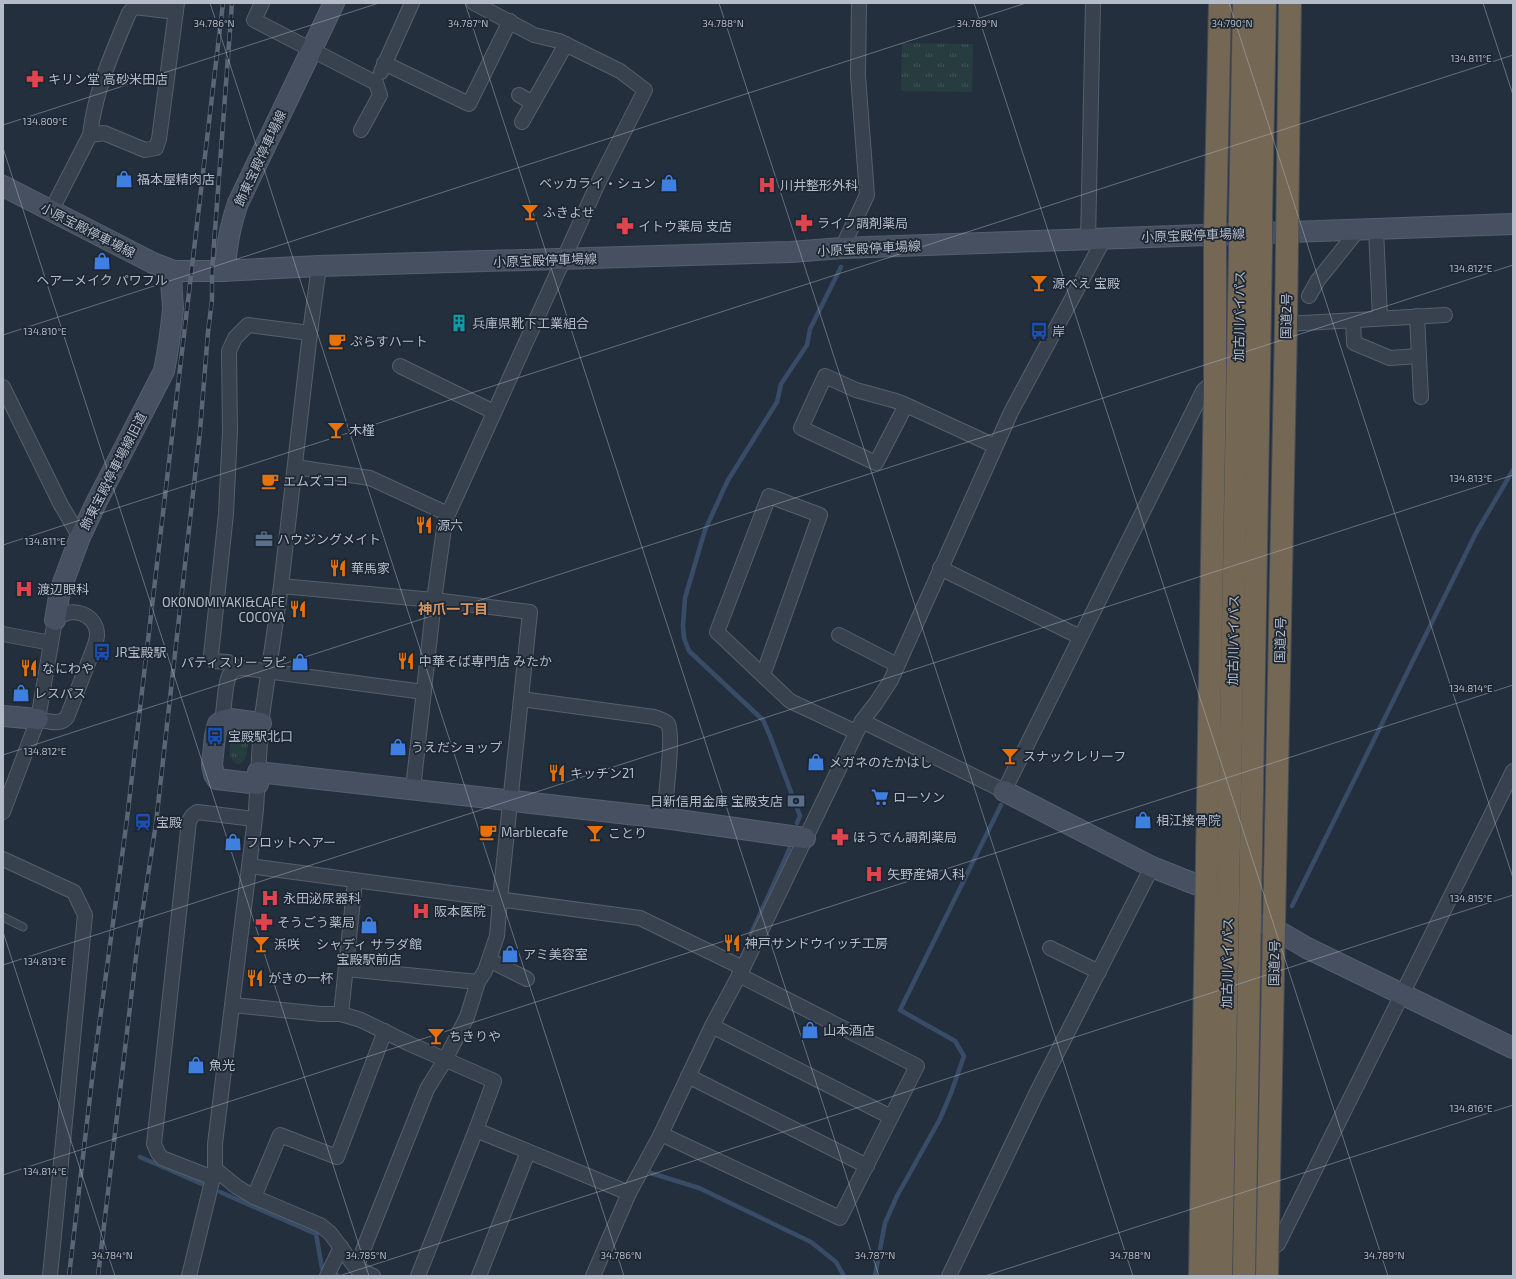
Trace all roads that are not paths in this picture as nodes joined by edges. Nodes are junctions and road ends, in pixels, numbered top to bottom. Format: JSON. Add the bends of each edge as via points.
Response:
{"nodes":[{"id":1,"x":262,"y":3,"type":"edge"},
{"id":2,"x":334,"y":3,"type":"edge"},
{"id":3,"x":412,"y":3,"type":"edge"},
{"id":4,"x":474,"y":3,"type":"edge"},
{"id":5,"x":859,"y":3,"type":"edge"},
{"id":6,"x":1093,"y":3,"type":"edge"},
{"id":7,"x":1220,"y":3,"type":"edge"},
{"id":8,"x":1244,"y":3,"type":"edge"},
{"id":9,"x":1265,"y":3,"type":"edge"},
{"id":10,"x":1290,"y":3,"type":"edge"},
{"id":11,"x":176,"y":7,"type":"edge"},
{"id":12,"x":510,"y":21,"type":"junction"},
{"id":13,"x":566,"y":44,"type":"junction"},
{"id":14,"x":312,"y":49,"type":"junction"},
{"id":15,"x":384,"y":63,"type":"junction"},
{"id":16,"x":376,"y":83,"type":"junction"},
{"id":17,"x":519,"y":95,"type":"dead end"},
{"id":18,"x":533,"y":102,"type":"junction"},
{"id":19,"x":522,"y":122,"type":"dead end"},
{"id":20,"x":361,"y":130,"type":"dead end"},
{"id":21,"x":90,"y":135,"type":"junction"},
{"id":22,"x":3,"y":186,"type":"edge"},
{"id":23,"x":52,"y":211,"type":"junction"},
{"id":24,"x":1251,"y":217,"type":"junction"},
{"id":25,"x":1513,"y":224,"type":"edge"},
{"id":26,"x":1367,"y":229,"type":"junction"},
{"id":27,"x":1288,"y":232,"type":"junction"},
{"id":28,"x":1215,"y":233,"type":"junction"},
{"id":29,"x":1096,"y":239,"type":"junction"},
{"id":30,"x":1250,"y":247,"type":"junction"},
{"id":31,"x":842,"y":248,"type":"junction"},
{"id":32,"x":563,"y":258,"type":"junction"},
{"id":33,"x":319,"y":266,"type":"junction"},
{"id":34,"x":174,"y":271,"type":"junction"},
{"id":35,"x":225,"y":271,"type":"junction"},
{"id":36,"x":1308,"y":296,"type":"dead end"},
{"id":37,"x":1445,"y":315,"type":"dead end"},
{"id":38,"x":1417,"y":316,"type":"junction"},
{"id":39,"x":1380,"y":318,"type":"junction"},
{"id":40,"x":1353,"y":320,"type":"junction"},
{"id":41,"x":1286,"y":324,"type":"junction"},
{"id":42,"x":310,"y":333,"type":"junction"},
{"id":43,"x":1418,"y":356,"type":"junction"},
{"id":44,"x":400,"y":366,"type":"dead end"},
{"id":45,"x":1215,"y":380,"type":"junction"},
{"id":46,"x":3,"y":387,"type":"edge"},
{"id":47,"x":1421,"y":397,"type":"dead end"},
{"id":48,"x":906,"y":405,"type":"junction"},
{"id":49,"x":494,"y":412,"type":"junction"},
{"id":50,"x":995,"y":446,"type":"junction"},
{"id":51,"x":295,"y":467,"type":"junction"},
{"id":52,"x":448,"y":514,"type":"junction"},
{"id":53,"x":80,"y":537,"type":"junction"},
{"id":54,"x":940,"y":568,"type":"junction"},
{"id":55,"x":281,"y":586,"type":"junction"},
{"id":56,"x":434,"y":600,"type":"junction"},
{"id":57,"x":55,"y":620,"type":"junction"},
{"id":58,"x":3,"y":634,"type":"edge"},
{"id":59,"x":1074,"y":634,"type":"dead end"},
{"id":60,"x":839,"y":635,"type":"dead end"},
{"id":61,"x":51,"y":643,"type":"junction"},
{"id":62,"x":897,"y":665,"type":"junction"},
{"id":63,"x":238,"y":668,"type":"junction"},
{"id":64,"x":269,"y":672,"type":"junction"},
{"id":65,"x":763,"y":675,"type":"junction"},
{"id":66,"x":424,"y":692,"type":"junction"},
{"id":67,"x":521,"y":699,"type":"junction"},
{"id":68,"x":3,"y":716,"type":"edge"},
{"id":69,"x":38,"y":719,"type":"junction"},
{"id":70,"x":222,"y":721,"type":"junction"},
{"id":71,"x":261,"y":723,"type":"junction"},
{"id":72,"x":859,"y":726,"type":"junction"},
{"id":73,"x":1513,"y":771,"type":"edge"},
{"id":74,"x":258,"y":778,"type":"junction"},
{"id":75,"x":413,"y":789,"type":"junction"},
{"id":76,"x":1004,"y":791,"type":"junction"},
{"id":77,"x":510,"y":801,"type":"junction"},
{"id":78,"x":3,"y":812,"type":"edge"},
{"id":79,"x":664,"y":818,"type":"junction"},
{"id":80,"x":254,"y":819,"type":"junction"},
{"id":81,"x":805,"y":838,"type":"junction"},
{"id":82,"x":3,"y":859,"type":"edge"},
{"id":83,"x":249,"y":866,"type":"junction"},
{"id":84,"x":1152,"y":867,"type":"junction"},
{"id":85,"x":355,"y":881,"type":"junction"},
{"id":86,"x":1210,"y":890,"type":"junction"},
{"id":87,"x":500,"y":899,"type":"junction"},
{"id":88,"x":3,"y":917,"type":"edge"},
{"id":89,"x":23,"y":927,"type":"dead end"},
{"id":90,"x":1270,"y":927,"type":"junction"},
{"id":91,"x":1050,"y":948,"type":"dead end"},
{"id":92,"x":489,"y":960,"type":"junction"},
{"id":93,"x":346,"y":969,"type":"junction"},
{"id":94,"x":741,"y":971,"type":"junction"},
{"id":95,"x":1099,"y":972,"type":"junction"},
{"id":96,"x":528,"y":979,"type":"dead end"},
{"id":97,"x":478,"y":982,"type":"junction"},
{"id":98,"x":1403,"y":993,"type":"junction"},
{"id":99,"x":233,"y":1005,"type":"junction"},
{"id":100,"x":341,"y":1014,"type":"junction"},
{"id":101,"x":712,"y":1026,"type":"junction"},
{"id":102,"x":385,"y":1031,"type":"junction"},
{"id":103,"x":1513,"y":1048,"type":"edge"},
{"id":104,"x":445,"y":1060,"type":"junction"},
{"id":105,"x":688,"y":1076,"type":"junction"},
{"id":106,"x":891,"y":1117,"type":"junction"},
{"id":107,"x":476,"y":1130,"type":"junction"},
{"id":108,"x":661,"y":1134,"type":"junction"},
{"id":109,"x":528,"y":1152,"type":"junction"},
{"id":110,"x":867,"y":1166,"type":"junction"},
{"id":111,"x":214,"y":1174,"type":"junction"},
{"id":112,"x":629,"y":1194,"type":"junction"},
{"id":113,"x":254,"y":1198,"type":"junction"},
{"id":114,"x":341,"y":1247,"type":"junction"},
{"id":115,"x":1267,"y":1251,"type":"junction"},
{"id":116,"x":356,"y":1268,"type":"junction"},
{"id":117,"x":330,"y":1271,"type":"edge"},
{"id":118,"x":50,"y":1276,"type":"edge"},
{"id":119,"x":189,"y":1276,"type":"edge"},
{"id":120,"x":372,"y":1276,"type":"edge"},
{"id":121,"x":418,"y":1276,"type":"edge"},
{"id":122,"x":479,"y":1276,"type":"edge"},
{"id":123,"x":593,"y":1276,"type":"edge"},
{"id":124,"x":949,"y":1276,"type":"edge"},
{"id":125,"x":1200,"y":1276,"type":"edge"},
{"id":126,"x":1221,"y":1276,"type":"edge"},
{"id":127,"x":1244,"y":1276,"type":"edge"},
{"id":128,"x":1267,"y":1276,"type":"edge"}],
"edges":[{"from":1,"to":14,"type":"street","via":[[254,20]]},
{"from":2,"to":14,"type":"main road","name":"飾東宝殿停車場線"},
{"from":3,"to":15,"type":"street"},
{"from":4,"to":12,"type":"street"},
{"from":5,"to":31,"type":"street","via":[[858,76],[867,195]]},
{"from":6,"to":29,"type":"street"},
{"from":7,"to":28,"type":"highway"},
{"from":8,"to":24,"type":"highway","name":"加古川バイパス"},
{"from":9,"to":24,"type":"highway","name":"加古川バイパス"},
{"from":10,"to":27,"type":"highway","name":"国道2号"},
{"from":11,"to":21,"type":"street","via":[[134,7],[129,13],[104,71],[92,113]]},
{"from":11,"to":21,"type":"street","via":[[156,148],[146,150],[104,133]]},
{"from":12,"to":13,"type":"street","via":[[534,35]]},
{"from":12,"to":15,"type":"street","via":[[468,104]]},
{"from":13,"to":18,"type":"street"},
{"from":13,"to":32,"type":"street","via":[[620,72],[646,90]]},
{"from":14,"to":16,"type":"street"},
{"from":14,"to":35,"type":"main road","name":"飾東宝殿停車場線","via":[[238,203],[226,248]]},
{"from":15,"to":16,"type":"street"},
{"from":16,"to":20,"type":"street","via":[[380,95]]},
{"from":17,"to":18,"type":"street"},
{"from":18,"to":19,"type":"street"},
{"from":21,"to":23,"type":"street"},
{"from":22,"to":23,"type":"main road","name":"小原宝殿停車場線"},
{"from":23,"to":34,"type":"main road","name":"小原宝殿停車場線","via":[[153,263]]},
{"from":24,"to":30,"type":"highway","name":"加古川バイパス","bridge":true},
{"from":25,"to":26,"type":"main road","name":"小原宝殿停車場線"},
{"from":26,"to":27,"type":"main road","name":"小原宝殿停車場線"},
{"from":26,"to":36,"type":"street","via":[[1318,280]]},
{"from":26,"to":39,"type":"street"},
{"from":27,"to":28,"type":"main road","name":"小原宝殿停車場線"},
{"from":27,"to":41,"type":"highway","name":"国道2号"},
{"from":28,"to":29,"type":"main road","name":"小原宝殿停車場線"},
{"from":28,"to":45,"type":"highway"},
{"from":29,"to":31,"type":"main road","name":"小原宝殿停車場線"},
{"from":29,"to":50,"type":"street"},
{"from":30,"to":126,"type":"highway","name":"加古川バイパス"},
{"from":30,"to":127,"type":"highway","name":"加古川バイパス"},
{"from":31,"to":32,"type":"main road","name":"小原宝殿停車場線","via":[[791,252]]},
{"from":32,"to":33,"type":"main road","name":"小原宝殿停車場線"},
{"from":32,"to":49,"type":"street"},
{"from":33,"to":35,"type":"main road","name":"小原宝殿停車場線"},
{"from":33,"to":42,"type":"street"},
{"from":34,"to":35,"type":"main road"},
{"from":34,"to":53,"type":"main road","name":"飾東宝殿停車場線旧道","via":[[171,279],[173,308],[164,371]]},
{"from":37,"to":38,"type":"street"},
{"from":38,"to":39,"type":"street"},
{"from":38,"to":43,"type":"street"},
{"from":39,"to":40,"type":"street"},
{"from":40,"to":41,"type":"street"},
{"from":40,"to":43,"type":"street","via":[[1354,343],[1390,358]]},
{"from":41,"to":90,"type":"highway","name":"国道2号"},
{"from":42,"to":51,"type":"street"},
{"from":42,"to":63,"type":"street","via":[[248,325],[235,338],[230,351],[226,514],[211,655],[214,661],[228,662]]},
{"from":43,"to":47,"type":"street"},
{"from":44,"to":49,"type":"street"},
{"from":45,"to":76,"type":"street","via":[[1203,391]]},
{"from":45,"to":86,"type":"highway"},
{"from":46,"to":53,"type":"street","via":[[61,505]]},
{"from":48,"to":48,"type":"street","via":[[856,390],[825,376],[801,428],[876,463]]},
{"from":48,"to":50,"type":"street"},
{"from":49,"to":52,"type":"street"},
{"from":50,"to":54,"type":"street"},
{"from":51,"to":52,"type":"street","via":[[370,478]]},
{"from":51,"to":55,"type":"street"},
{"from":52,"to":56,"type":"street"},
{"from":53,"to":57,"type":"main road","name":"飾東宝殿停車場線旧道","via":[[60,591]]},
{"from":54,"to":59,"type":"street"},
{"from":54,"to":62,"type":"street"},
{"from":55,"to":56,"type":"street"},
{"from":55,"to":64,"type":"street"},
{"from":56,"to":66,"type":"street"},
{"from":56,"to":67,"type":"street","via":[[530,612]]},
{"from":57,"to":61,"type":"street","name":"飾東宝殿停車場線旧道"},
{"from":57,"to":69,"type":"street","via":[[62,614],[71,613],[90,617],[97,638],[66,720],[57,722]]},
{"from":58,"to":61,"type":"street"},
{"from":60,"to":62,"type":"street"},
{"from":61,"to":69,"type":"street","name":"飾東宝殿停車場線旧道"},
{"from":62,"to":72,"type":"street","via":[[891,680]]},
{"from":63,"to":64,"type":"street"},
{"from":63,"to":70,"type":"street","via":[[228,678]]},
{"from":64,"to":66,"type":"street"},
{"from":64,"to":71,"type":"street"},
{"from":65,"to":65,"type":"street","via":[[717,632],[769,496],[820,515]]},
{"from":65,"to":72,"type":"street","via":[[790,701]]},
{"from":66,"to":75,"type":"street"},
{"from":67,"to":77,"type":"street"},
{"from":67,"to":79,"type":"street","via":[[654,717],[667,724],[670,737]]},
{"from":68,"to":69,"type":"main road"},
{"from":69,"to":78,"type":"street","name":"飾東宝殿停車場線旧道"},
{"from":70,"to":71,"type":"main road","via":[[230,719]]},
{"from":70,"to":74,"type":"main road","via":[[217,726],[212,765],[217,779]]},
{"from":71,"to":74,"type":"street"},
{"from":72,"to":76,"type":"street"},
{"from":72,"to":81,"type":"street"},
{"from":73,"to":98,"type":"street"},
{"from":74,"to":75,"type":"main road"},
{"from":74,"to":80,"type":"street"},
{"from":75,"to":77,"type":"main road"},
{"from":76,"to":84,"type":"main road"},
{"from":77,"to":79,"type":"main road"},
{"from":77,"to":87,"type":"street"},
{"from":79,"to":81,"type":"main road"},
{"from":80,"to":83,"type":"street"},
{"from":80,"to":111,"type":"street","via":[[197,812],[189,821],[154,1144],[162,1158]]},
{"from":81,"to":94,"type":"street"},
{"from":82,"to":118,"type":"street","via":[[74,892],[85,914]]},
{"from":83,"to":85,"type":"street"},
{"from":83,"to":99,"type":"street"},
{"from":84,"to":86,"type":"main road"},
{"from":84,"to":95,"type":"street"},
{"from":85,"to":87,"type":"street"},
{"from":85,"to":93,"type":"street"},
{"from":86,"to":125,"type":"highway"},
{"from":87,"to":92,"type":"street","via":[[497,936]]},
{"from":87,"to":94,"type":"street","via":[[640,918]]},
{"from":88,"to":89,"type":"lane"},
{"from":90,"to":98,"type":"main road","via":[[1307,948]]},
{"from":90,"to":115,"type":"highway","name":"国道2号"},
{"from":91,"to":95,"type":"street"},
{"from":92,"to":96,"type":"street"},
{"from":92,"to":97,"type":"street"},
{"from":93,"to":97,"type":"street"},
{"from":93,"to":100,"type":"street"},
{"from":94,"to":101,"type":"street"},
{"from":94,"to":106,"type":"street","via":[[917,1066]]},
{"from":95,"to":124,"type":"street","via":[[1036,1094]]},
{"from":97,"to":104,"type":"street","via":[[467,1017]]},
{"from":98,"to":103,"type":"main road"},
{"from":98,"to":115,"type":"street","via":[[1278,1244]]},
{"from":99,"to":100,"type":"street"},
{"from":99,"to":111,"type":"street","via":[[215,1144]]},
{"from":100,"to":102,"type":"street"},
{"from":101,"to":105,"type":"street"},
{"from":101,"to":106,"type":"street"},
{"from":102,"to":104,"type":"street"},
{"from":102,"to":113,"type":"street","via":[[337,1157],[280,1135]]},
{"from":104,"to":107,"type":"street","via":[[494,1081]]},
{"from":104,"to":116,"type":"street","via":[[427,1089]]},
{"from":105,"to":108,"type":"street"},
{"from":105,"to":110,"type":"street"},
{"from":106,"to":110,"type":"street"},
{"from":107,"to":109,"type":"street"},
{"from":107,"to":121,"type":"street"},
{"from":108,"to":110,"type":"street","via":[[840,1218]]},
{"from":108,"to":112,"type":"street"},
{"from":109,"to":112,"type":"street"},
{"from":109,"to":122,"type":"street"},
{"from":111,"to":113,"type":"street"},
{"from":111,"to":119,"type":"street"},
{"from":112,"to":123,"type":"street"},
{"from":113,"to":114,"type":"street","via":[[320,1225]]},
{"from":114,"to":116,"type":"street"},
{"from":114,"to":117,"type":"street"},
{"from":115,"to":128,"type":"highway","name":"国道2号"},
{"from":116,"to":120,"type":"street"}]}
